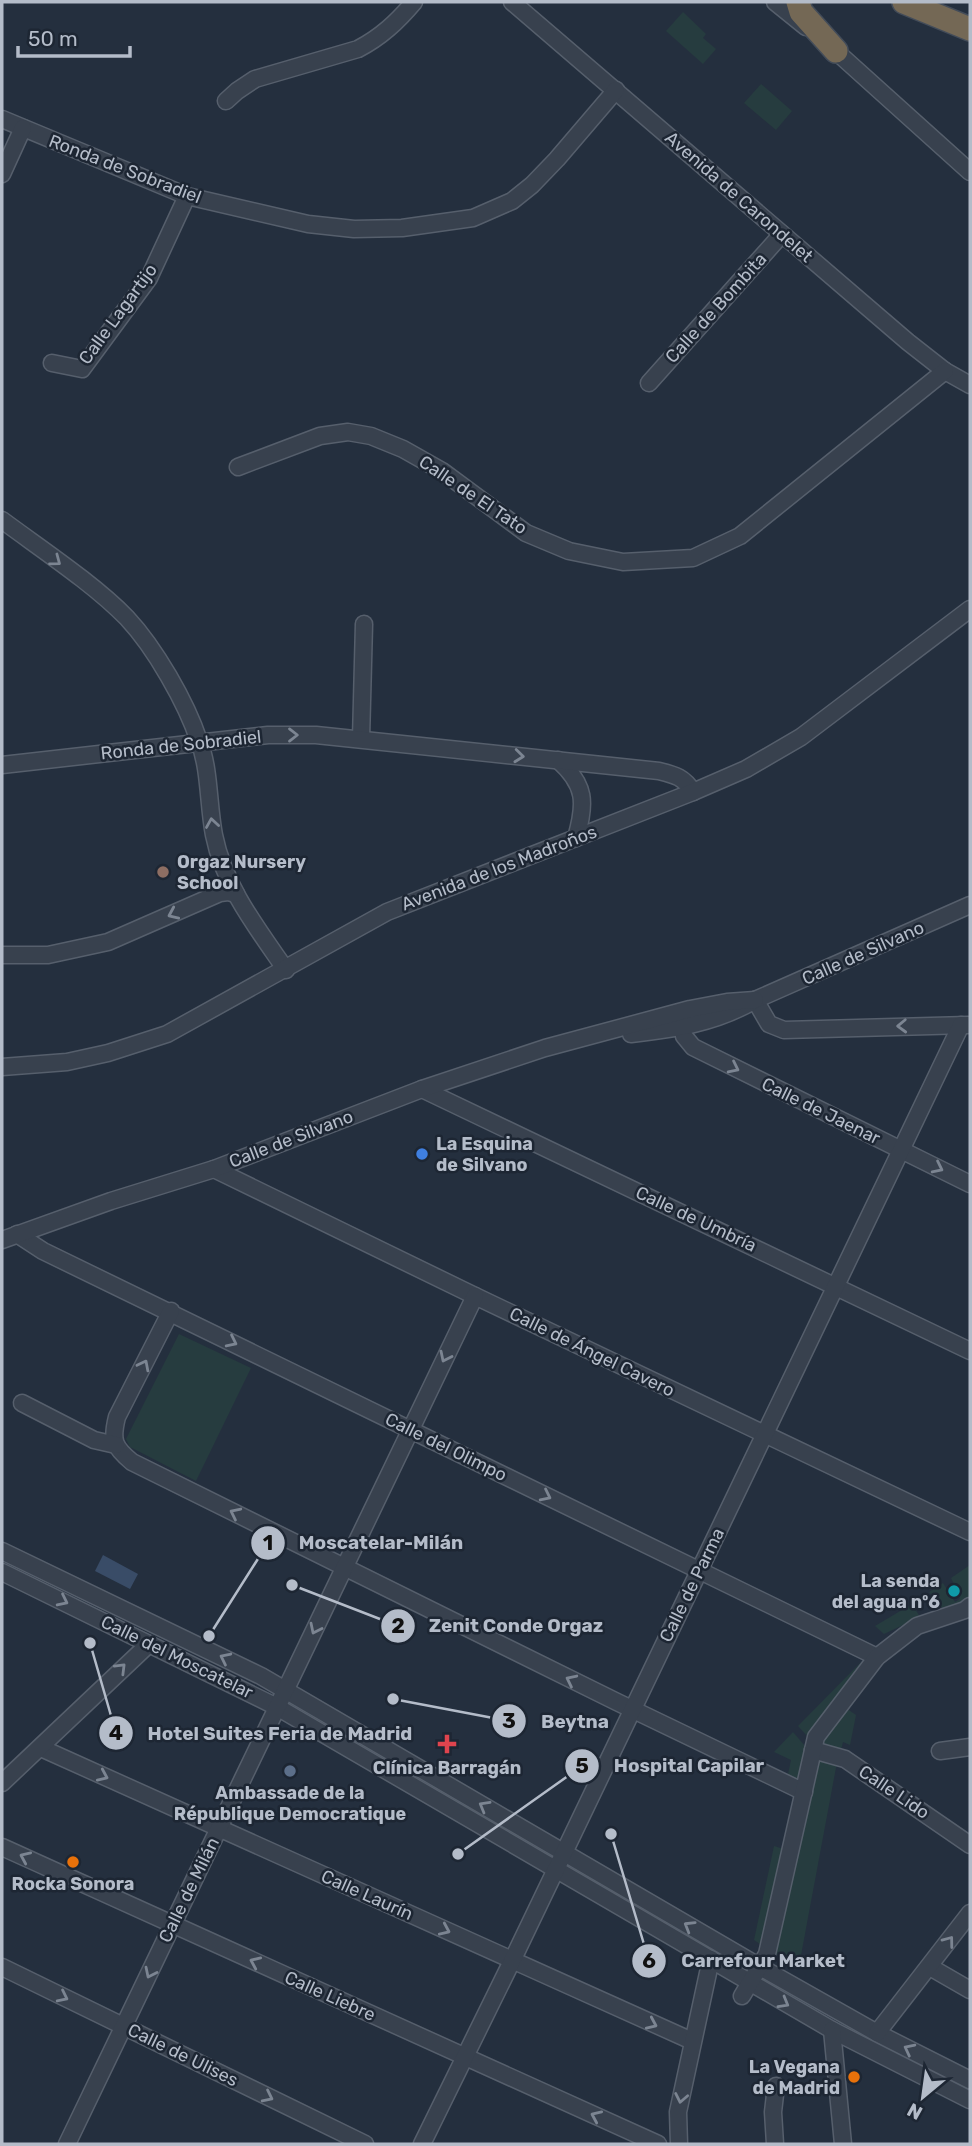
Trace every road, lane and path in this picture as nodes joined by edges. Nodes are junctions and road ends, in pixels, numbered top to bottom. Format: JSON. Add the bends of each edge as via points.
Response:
{"nodes":[{"id":1,"x":414,"y":2,"type":"edge"},
{"id":2,"x":512,"y":2,"type":"edge"},
{"id":3,"x":775,"y":2,"type":"edge"},
{"id":4,"x":798,"y":2,"type":"edge"},
{"id":5,"x":904,"y":2,"type":"edge"},
{"id":6,"x":930,"y":2,"type":"edge"},
{"id":7,"x":970,"y":18,"type":"edge"},
{"id":8,"x":970,"y":29,"type":"edge"},
{"id":9,"x":836,"y":51,"type":"junction"},
{"id":10,"x":616,"y":90,"type":"junction"},
{"id":11,"x":226,"y":101,"type":"dead end"},
{"id":12,"x":2,"y":119,"type":"edge"},
{"id":13,"x":23,"y":128,"type":"junction"},
{"id":14,"x":970,"y":172,"type":"edge"},
{"id":15,"x":2,"y":174,"type":"edge"},
{"id":16,"x":187,"y":196,"type":"junction"},
{"id":17,"x":782,"y":234,"type":"junction"},
{"id":18,"x":52,"y":363,"type":"dead end"},
{"id":19,"x":945,"y":371,"type":"junction"},
{"id":20,"x":649,"y":383,"type":"dead end"},
{"id":21,"x":970,"y":385,"type":"edge"},
{"id":22,"x":238,"y":467,"type":"dead end"},
{"id":23,"x":2,"y":520,"type":"edge"},
{"id":24,"x":970,"y":609,"type":"edge"},
{"id":25,"x":363,"y":624,"type":"dead end"},
{"id":26,"x":361,"y":739,"type":"junction"},
{"id":27,"x":200,"y":743,"type":"junction"},
{"id":28,"x":558,"y":760,"type":"junction"},
{"id":29,"x":2,"y":765,"type":"edge"},
{"id":30,"x":692,"y":792,"type":"junction"},
{"id":31,"x":576,"y":838,"type":"junction"},
{"id":32,"x":236,"y":894,"type":"junction"},
{"id":33,"x":970,"y":905,"type":"edge"},
{"id":34,"x":2,"y":955,"type":"edge"},
{"id":35,"x":286,"y":970,"type":"junction"},
{"id":36,"x":755,"y":1000,"type":"junction"},
{"id":37,"x":690,"y":1009,"type":"junction"},
{"id":38,"x":966,"y":1025,"type":"edge"},
{"id":39,"x":681,"y":1028,"type":"junction"},
{"id":40,"x":581,"y":1039,"type":"junction"},
{"id":41,"x":2,"y":1067,"type":"edge"},
{"id":42,"x":422,"y":1088,"type":"junction"},
{"id":43,"x":900,"y":1151,"type":"junction"},
{"id":44,"x":215,"y":1169,"type":"junction"},
{"id":45,"x":970,"y":1184,"type":"edge"},
{"id":46,"x":9,"y":1237,"type":"edge"},
{"id":47,"x":835,"y":1286,"type":"junction"},
{"id":48,"x":475,"y":1296,"type":"junction"},
{"id":49,"x":170,"y":1311,"type":"junction"},
{"id":50,"x":970,"y":1351,"type":"edge"},
{"id":51,"x":22,"y":1403,"type":"dead end"},
{"id":52,"x":410,"y":1430,"type":"junction"},
{"id":53,"x":765,"y":1435,"type":"junction"},
{"id":54,"x":116,"y":1445,"type":"junction"},
{"id":55,"x":970,"y":1532,"type":"edge"},
{"id":56,"x":2,"y":1551,"type":"edge"},
{"id":57,"x":345,"y":1567,"type":"junction"},
{"id":58,"x":699,"y":1571,"type":"junction"},
{"id":59,"x":2,"y":1572,"type":"edge"},
{"id":60,"x":970,"y":1606,"type":"edge"},
{"id":61,"x":149,"y":1644,"type":"junction"},
{"id":62,"x":877,"y":1657,"type":"junction"},
{"id":63,"x":285,"y":1691,"type":"junction"},
{"id":64,"x":277,"y":1707,"type":"junction"},
{"id":65,"x":632,"y":1709,"type":"junction"},
{"id":66,"x":970,"y":1747,"type":"edge"},
{"id":67,"x":41,"y":1748,"type":"junction"},
{"id":68,"x":813,"y":1750,"type":"junction"},
{"id":69,"x":940,"y":1751,"type":"dead end"},
{"id":70,"x":2,"y":1783,"type":"edge"},
{"id":71,"x":804,"y":1792,"type":"junction"},
{"id":72,"x":219,"y":1828,"type":"junction"},
{"id":73,"x":970,"y":1844,"type":"edge"},
{"id":74,"x":2,"y":1847,"type":"edge"},
{"id":75,"x":564,"y":1853,"type":"junction"},
{"id":76,"x":556,"y":1870,"type":"junction"},
{"id":77,"x":970,"y":1913,"type":"edge"},
{"id":78,"x":173,"y":1925,"type":"junction"},
{"id":79,"x":711,"y":1959,"type":"junction"},
{"id":80,"x":512,"y":1961,"type":"junction"},
{"id":81,"x":2,"y":1967,"type":"edge"},
{"id":82,"x":760,"y":1967,"type":"junction"},
{"id":83,"x":930,"y":1967,"type":"junction"},
{"id":84,"x":746,"y":1989,"type":"junction"},
{"id":85,"x":970,"y":1990,"type":"edge"},
{"id":86,"x":124,"y":2026,"type":"junction"},
{"id":87,"x":832,"y":2030,"type":"junction"},
{"id":88,"x":877,"y":2033,"type":"junction"},
{"id":89,"x":692,"y":2042,"type":"junction"},
{"id":90,"x":465,"y":2057,"type":"junction"},
{"id":91,"x":970,"y":2080,"type":"edge"},
{"id":92,"x":776,"y":2086,"type":"dead end"},
{"id":93,"x":970,"y":2100,"type":"edge"},
{"id":94,"x":67,"y":2144,"type":"edge"},
{"id":95,"x":365,"y":2144,"type":"edge"},
{"id":96,"x":422,"y":2144,"type":"edge"},
{"id":97,"x":658,"y":2144,"type":"edge"},
{"id":98,"x":679,"y":2144,"type":"edge"},
{"id":99,"x":775,"y":2144,"type":"edge"},
{"id":100,"x":843,"y":2144,"type":"edge"}],
"edges":[{"from":1,"to":11,"type":"street","via":[[374,41],[255,79]]},
{"from":2,"to":10,"type":"street","name":"Avenida de Carondelet"},
{"from":3,"to":9,"type":"street"},
{"from":4,"to":9,"type":"highway","via":[[801,12]]},
{"from":5,"to":8,"type":"highway"},
{"from":6,"to":7,"type":"highway"},
{"from":9,"to":14,"type":"street"},
{"from":10,"to":16,"type":"street","name":"Ronda de Sobradiel","via":[[532,185],[512,201],[473,219],[354,229],[308,225]]},
{"from":10,"to":17,"type":"street","name":"Avenida de Carondelet"},
{"from":12,"to":13,"type":"street","name":"Ronda de Sobradiel"},
{"from":13,"to":15,"type":"street"},
{"from":13,"to":16,"type":"street","name":"Ronda de Sobradiel"},
{"from":16,"to":18,"type":"street","name":"Calle Lagartijo","via":[[149,278],[82,369]]},
{"from":17,"to":19,"type":"street","name":"Avenida de Carondelet"},
{"from":17,"to":20,"type":"street","name":"Calle de Bombita"},
{"from":19,"to":21,"type":"street","name":"Avenida de Carondelet"},
{"from":19,"to":22,"type":"street","name":"Calle de El Tato","via":[[740,536],[693,558],[623,562],[569,551],[526,533],[442,471],[371,436],[348,432],[320,436]]},
{"from":23,"to":27,"type":"street","one_way":true,"via":[[126,617],[162,666]]},
{"from":24,"to":30,"type":"street","name":"Avenida de los Madroños","via":[[801,737],[746,769]]},
{"from":25,"to":26,"type":"street"},
{"from":27,"to":26,"type":"street","name":"Ronda de Sobradiel","one_way":true,"via":[[268,735]]},
{"from":26,"to":28,"type":"street","name":"Ronda de Sobradiel","one_way":true},
{"from":27,"to":29,"type":"street","name":"Ronda de Sobradiel"},
{"from":32,"to":27,"type":"street","one_way":true,"via":[[215,837]]},
{"from":28,"to":30,"type":"street","name":"Ronda de Sobradiel","via":[[676,775]]},
{"from":28,"to":31,"type":"street","via":[[583,795]]},
{"from":30,"to":31,"type":"street","name":"Avenida de los Madroños"},
{"from":31,"to":35,"type":"street","name":"Avenida de los Madroños","via":[[414,900]]},
{"from":32,"to":34,"type":"street","one_way":true,"via":[[220,893],[108,942],[48,955]]},
{"from":32,"to":35,"type":"street"},
{"from":33,"to":36,"type":"street","name":"Calle de Silvano"},
{"from":35,"to":41,"type":"street","name":"Avenida de los Madroños","via":[[182,1027],[142,1043],[67,1062]]},
{"from":36,"to":37,"type":"street","name":"Calle de Silvano"},
{"from":38,"to":36,"type":"street","one_way":true,"via":[[784,1030],[769,1024]]},
{"from":36,"to":39,"type":"street","name":"Calle de Silvano","via":[[734,1012]]},
{"from":37,"to":39,"type":"street"},
{"from":37,"to":40,"type":"street","name":"Calle de Silvano"},
{"from":38,"to":43,"type":"street","name":"Calle de Parma"},
{"from":39,"to":40,"type":"street","name":"Calle de Silvano"},
{"from":39,"to":43,"type":"street","name":"Calle de Jaenar","one_way":true,"via":[[693,1047]]},
{"from":40,"to":42,"type":"street","name":"Calle de Silvano"},
{"from":42,"to":44,"type":"street","name":"Calle de Silvano"},
{"from":42,"to":47,"type":"street","name":"Calle de Umbría"},
{"from":43,"to":45,"type":"street","name":"Calle de Jaenar","one_way":true},
{"from":43,"to":47,"type":"street","name":"Calle de Parma"},
{"from":44,"to":46,"type":"street","name":"Calle de Silvano"},
{"from":44,"to":48,"type":"street","name":"Calle de Ángel Cavero"},
{"from":46,"to":49,"type":"street","name":"Calle del Olimpo"},
{"from":47,"to":50,"type":"street","name":"Calle de Umbría"},
{"from":47,"to":53,"type":"street","name":"Calle de Parma"},
{"from":48,"to":52,"type":"street","name":"Calle de Milán","one_way":true},
{"from":48,"to":53,"type":"street","name":"Calle de Ángel Cavero"},
{"from":49,"to":52,"type":"street","name":"Calle del Olimpo","one_way":true},
{"from":54,"to":49,"type":"street","one_way":true,"via":[[117,1417]]},
{"from":51,"to":54,"type":"street","via":[[94,1440]]},
{"from":52,"to":57,"type":"street","name":"Calle de Milán"},
{"from":52,"to":58,"type":"street","name":"Calle del Olimpo","one_way":true},
{"from":53,"to":55,"type":"street","name":"Calle de Ángel Cavero"},
{"from":53,"to":58,"type":"street","name":"Calle de Parma"},
{"from":57,"to":54,"type":"street","one_way":true,"via":[[132,1462]]},
{"from":63,"to":56,"type":"street","name":"Calle del Moscatelar","one_way":true},
{"from":57,"to":63,"type":"street","name":"Calle de Milán","one_way":true},
{"from":65,"to":57,"type":"street","one_way":true},
{"from":58,"to":62,"type":"street","name":"Calle del Olimpo"},
{"from":58,"to":65,"type":"street","name":"Calle de Parma"},
{"from":59,"to":61,"type":"street","name":"Calle del Moscatelar","one_way":true},
{"from":60,"to":62,"type":"street","via":[[917,1626]]},
{"from":61,"to":64,"type":"street","name":"Calle del Moscatelar"},
{"from":67,"to":61,"type":"street","one_way":true},
{"from":62,"to":68,"type":"street","via":[[816,1737]]},
{"from":63,"to":64,"type":"street","name":"Calle de Milán"},
{"from":75,"to":63,"type":"street","name":"Calle del Moscatelar","one_way":true},
{"from":64,"to":72,"type":"street","name":"Calle de Milán"},
{"from":64,"to":76,"type":"street","name":"Calle del Moscatelar"},
{"from":65,"to":71,"type":"street"},
{"from":65,"to":75,"type":"street","name":"Calle de Parma"},
{"from":66,"to":69,"type":"street"},
{"from":67,"to":70,"type":"street"},
{"from":67,"to":72,"type":"street","name":"Calle Laurín","one_way":true},
{"from":68,"to":71,"type":"street"},
{"from":68,"to":73,"type":"street","name":"Calle Lido","via":[[845,1759]]},
{"from":71,"to":82,"type":"street","via":[[767,1954]]},
{"from":72,"to":78,"type":"street","name":"Calle de Milán"},
{"from":72,"to":80,"type":"street","name":"Calle Laurín","one_way":true},
{"from":78,"to":74,"type":"street","name":"Calle Liebre","one_way":true},
{"from":75,"to":76,"type":"street","name":"Calle de Parma"},
{"from":82,"to":75,"type":"street","name":"Calle del Moscatelar","one_way":true},
{"from":76,"to":79,"type":"street","name":"Calle del Moscatelar"},
{"from":76,"to":80,"type":"street","name":"Calle de Parma"},
{"from":83,"to":77,"type":"street","one_way":true},
{"from":78,"to":86,"type":"street","name":"Calle de Milán","one_way":true},
{"from":90,"to":78,"type":"street","name":"Calle Liebre","one_way":true},
{"from":79,"to":84,"type":"street","name":"Calle del Moscatelar"},
{"from":79,"to":89,"type":"street"},
{"from":80,"to":89,"type":"street","name":"Calle Laurín","one_way":true},
{"from":80,"to":90,"type":"street","name":"Calle de Parma"},
{"from":81,"to":86,"type":"street","name":"Calle de Ulises","one_way":true},
{"from":82,"to":84,"type":"street"},
{"from":82,"to":88,"type":"street","name":"Calle del Moscatelar"},
{"from":83,"to":85,"type":"street"},
{"from":83,"to":88,"type":"street"},
{"from":84,"to":87,"type":"street","name":"Calle del Moscatelar","one_way":true},
{"from":86,"to":94,"type":"street","name":"Calle de Milán"},
{"from":86,"to":95,"type":"street","name":"Calle de Ulises","one_way":true},
{"from":87,"to":93,"type":"street","name":"Calle del Moscatelar"},
{"from":87,"to":100,"type":"street"},
{"from":91,"to":88,"type":"street","name":"Calle del Moscatelar","one_way":true},
{"from":89,"to":98,"type":"street","one_way":true,"via":[[678,2112]]},
{"from":90,"to":96,"type":"street","name":"Calle de Parma"},
{"from":97,"to":90,"type":"street","name":"Calle Liebre","one_way":true},
{"from":92,"to":99,"type":"street"}]}
